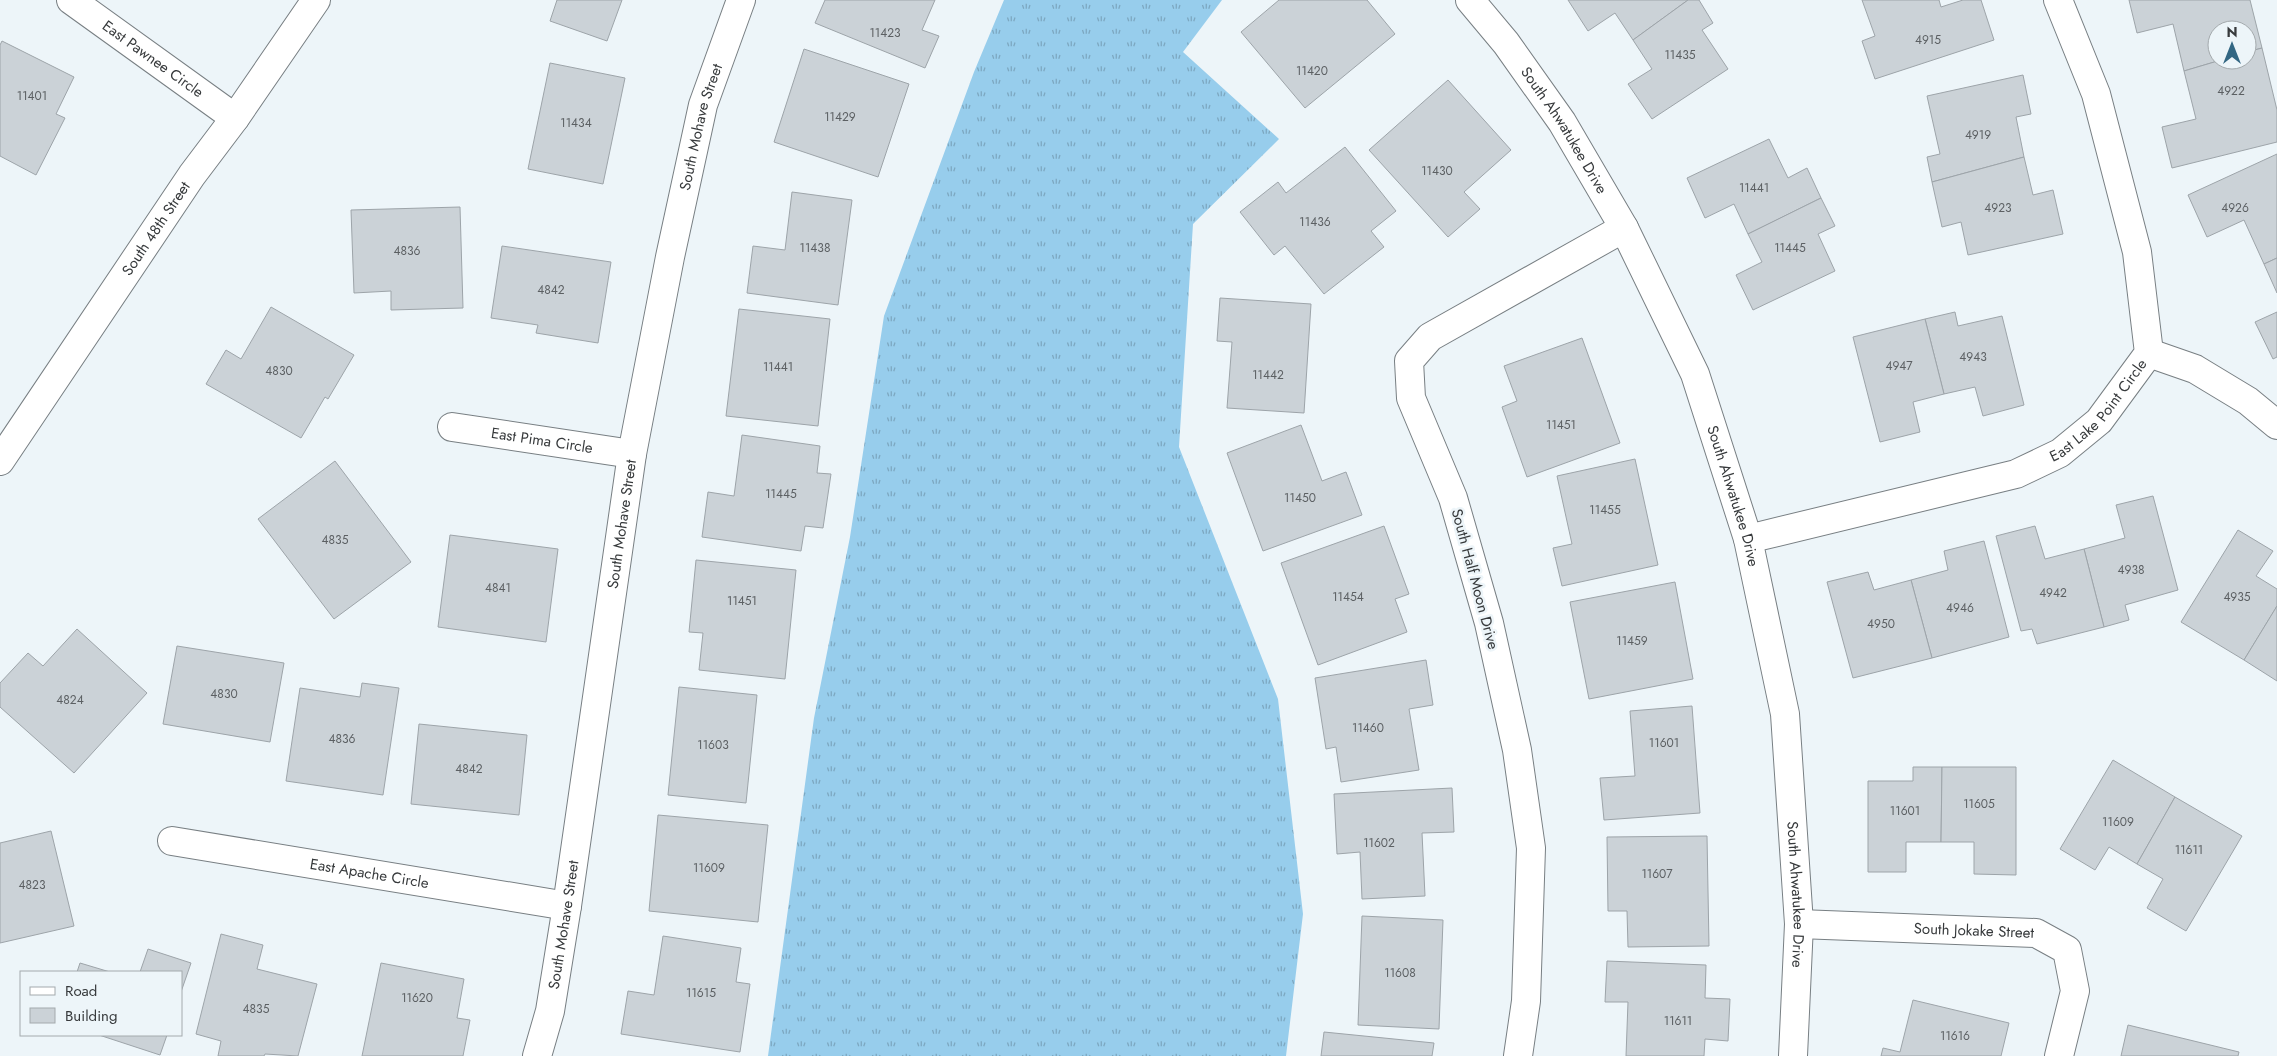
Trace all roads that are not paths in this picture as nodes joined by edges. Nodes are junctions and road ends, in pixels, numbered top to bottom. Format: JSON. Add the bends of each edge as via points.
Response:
{"nodes":[{"id":1,"x":71,"y":0,"type":"edge"},
{"id":2,"x":316,"y":0,"type":"edge"},
{"id":3,"x":741,"y":0,"type":"edge"},
{"id":4,"x":1470,"y":0,"type":"edge"},
{"id":5,"x":2058,"y":0,"type":"edge"},
{"id":6,"x":235,"y":118,"type":"junction"},
{"id":7,"x":1624,"y":228,"type":"junction"},
{"id":8,"x":2149,"y":353,"type":"junction"},
{"id":9,"x":2277,"y":425,"type":"edge"},
{"id":10,"x":452,"y":427,"type":"dead end"},
{"id":11,"x":632,"y":454,"type":"junction"},
{"id":12,"x":0,"y":460,"type":"edge"},
{"id":13,"x":1748,"y":539,"type":"junction"},
{"id":14,"x":172,"y":841,"type":"dead end"},
{"id":15,"x":567,"y":906,"type":"junction"},
{"id":16,"x":1799,"y":924,"type":"junction"},
{"id":17,"x":537,"y":1056,"type":"edge"},
{"id":18,"x":1518,"y":1056,"type":"edge"},
{"id":19,"x":1793,"y":1056,"type":"edge"},
{"id":20,"x":2059,"y":1056,"type":"edge"}],
"edges":[{"from":1,"to":6,"type":"street","name":"East Pawnee Circle"},
{"from":2,"to":6,"type":"street","name":"South 48th Street"},
{"from":3,"to":11,"type":"street","name":"South Mohave Street","via":[[703,106]]},
{"from":4,"to":7,"type":"street","name":"South Ahwatukee Drive","via":[[1506,43],[1562,122]]},
{"from":5,"to":8,"type":"street","name":"East Lake Point Circle","via":[[2096,94],[2136,252]]},
{"from":6,"to":12,"type":"street","name":"South 48th Street","via":[[192,175]]},
{"from":7,"to":13,"type":"street","name":"South Ahwatukee Drive","via":[[1695,374]]},
{"from":7,"to":18,"type":"street","name":"South Half Moon Drive","via":[[1430,337],[1408,361],[1411,398],[1453,498],[1489,623],[1517,750],[1531,848],[1526,1001]]},
{"from":8,"to":9,"type":"street","via":[[2195,369],[2248,402]]},
{"from":8,"to":13,"type":"street","name":"East Lake Point Circle","via":[[2099,421],[2060,453],[2016,474]]},
{"from":10,"to":11,"type":"street","name":"East Pima Circle"},
{"from":11,"to":15,"type":"street","name":"South Mohave Street"},
{"from":13,"to":16,"type":"street","name":"South Ahwatukee Drive","via":[[1785,714]]},
{"from":14,"to":15,"type":"street","name":"East Apache Circle"},
{"from":15,"to":17,"type":"street","name":"South Mohave Street","via":[[550,1011]]},
{"from":16,"to":19,"type":"street","name":"South Ahwatukee Drive"},
{"from":16,"to":20,"type":"street","name":"South Jokake Street","via":[[2036,933],[2067,950],[2075,991]]}]}
